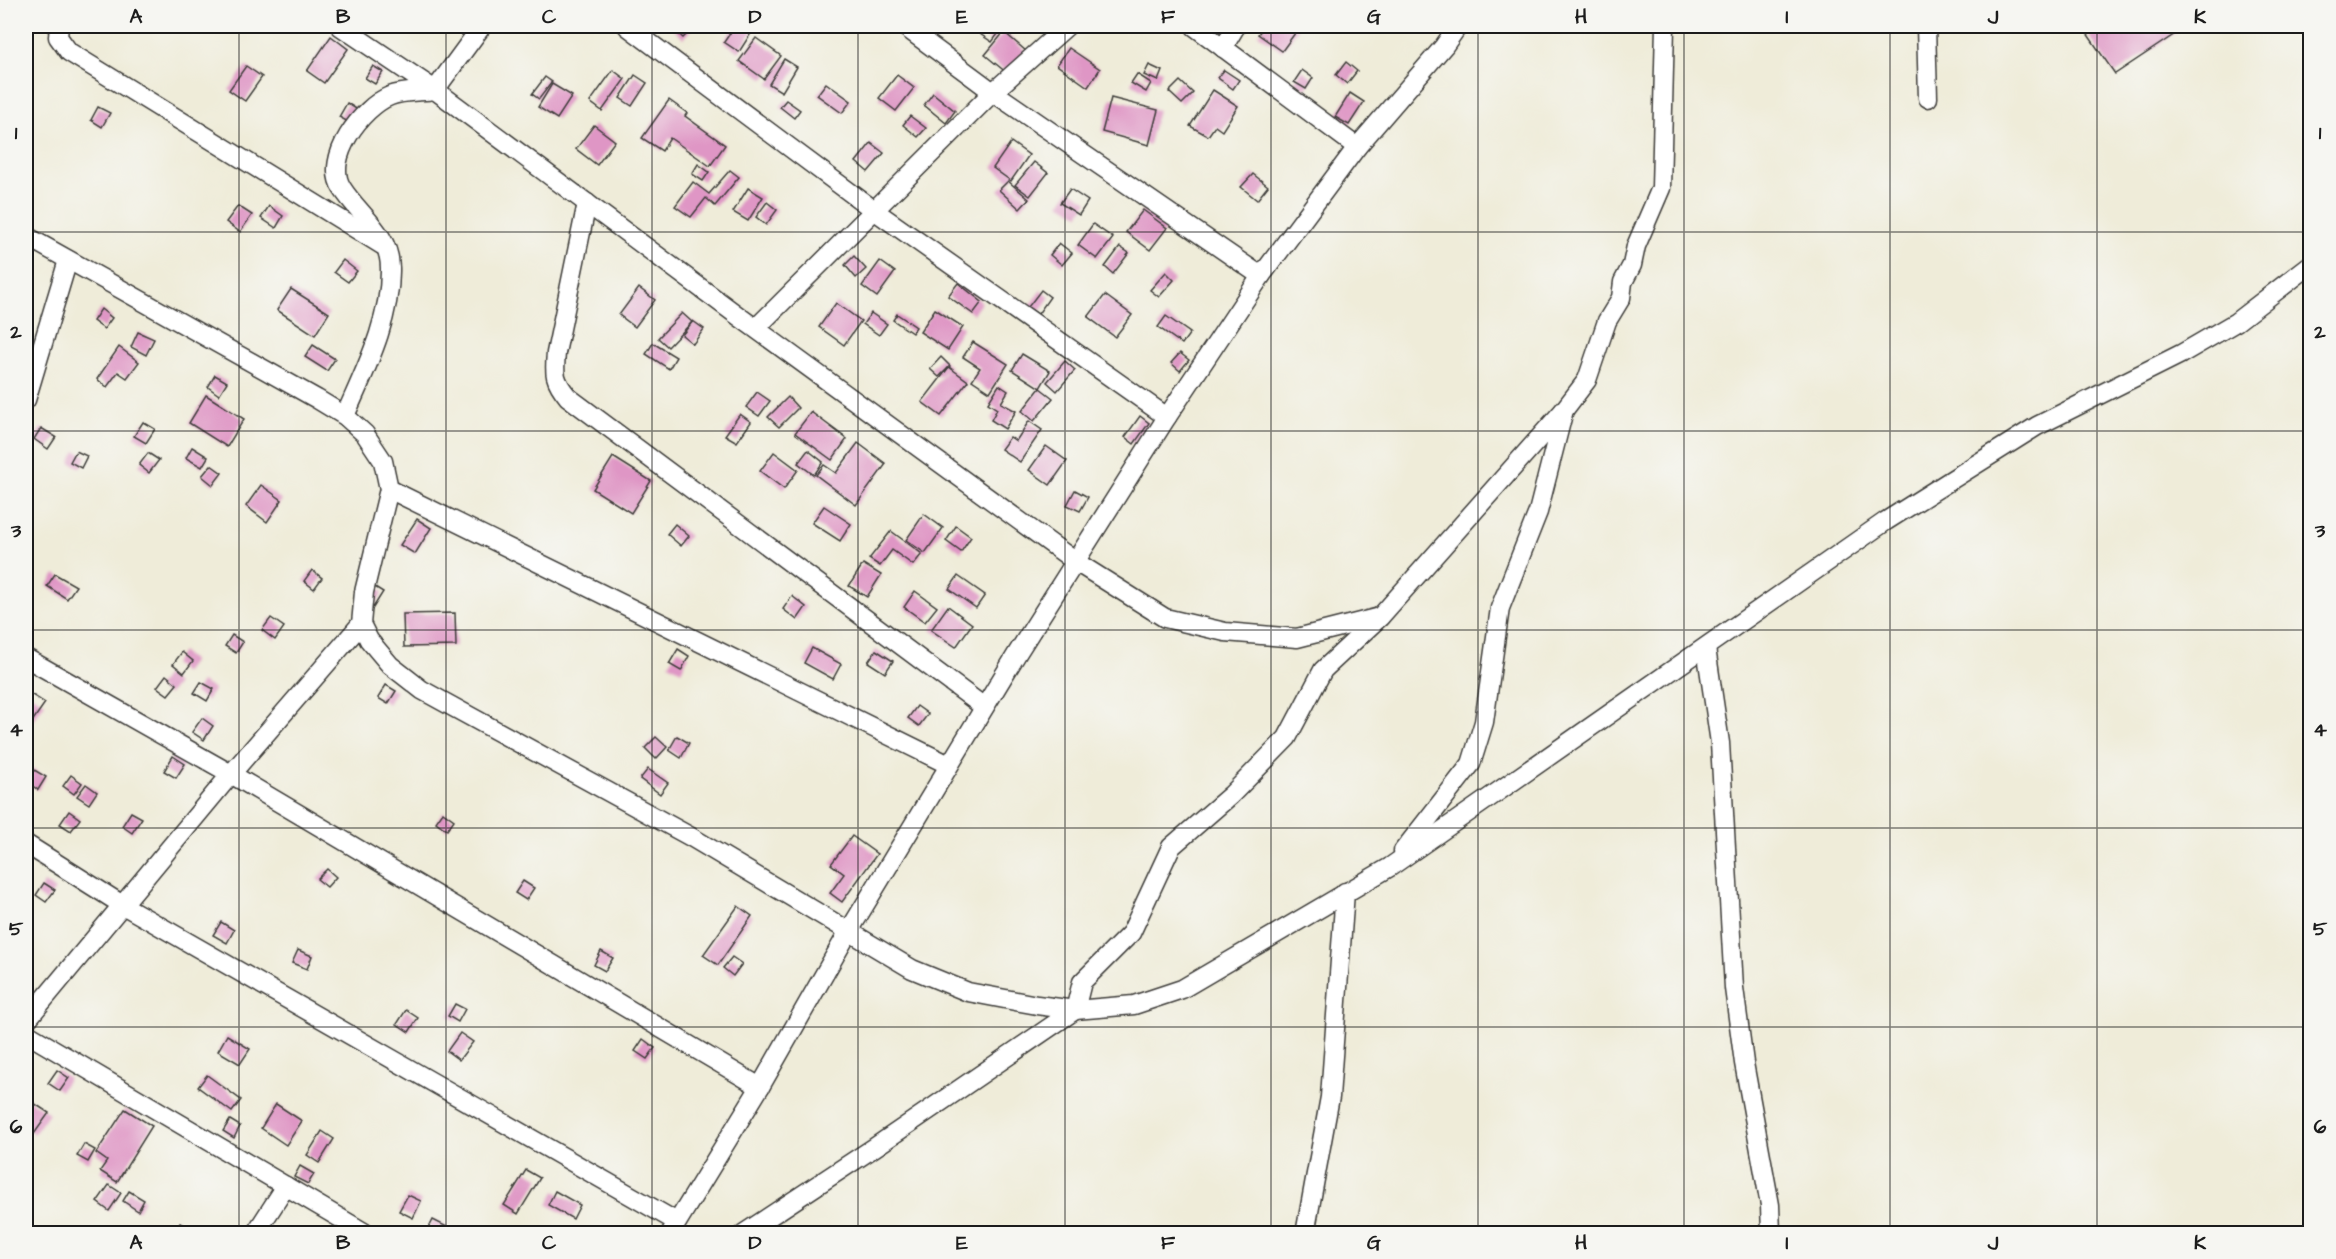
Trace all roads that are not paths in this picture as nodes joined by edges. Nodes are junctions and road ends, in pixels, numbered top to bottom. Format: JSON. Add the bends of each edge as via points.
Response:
{"nodes":[{"id":1,"x":59,"y":26,"type":"edge"},
{"id":2,"x":339,"y":26,"type":"edge"},
{"id":3,"x":482,"y":26,"type":"edge"},
{"id":4,"x":627,"y":26,"type":"edge"},
{"id":5,"x":904,"y":26,"type":"edge"},
{"id":6,"x":1068,"y":26,"type":"edge"},
{"id":7,"x":1194,"y":26,"type":"edge"},
{"id":8,"x":1236,"y":26,"type":"edge"},
{"id":9,"x":1458,"y":26,"type":"edge"},
{"id":10,"x":1665,"y":26,"type":"edge"},
{"id":11,"x":1926,"y":26,"type":"edge"},
{"id":12,"x":1223,"y":48,"type":"junction"},
{"id":13,"x":435,"y":90,"type":"junction"},
{"id":14,"x":993,"y":92,"type":"junction"},
{"id":15,"x":1928,"y":98,"type":"dead end"},
{"id":16,"x":1357,"y":147,"type":"junction"},
{"id":17,"x":587,"y":203,"type":"junction"},
{"id":18,"x":874,"y":211,"type":"junction"},
{"id":19,"x":26,"y":236,"type":"edge"},
{"id":20,"x":386,"y":247,"type":"junction"},
{"id":21,"x":68,"y":260,"type":"junction"},
{"id":22,"x":2310,"y":265,"type":"edge"},
{"id":23,"x":1262,"y":276,"type":"junction"},
{"id":24,"x":756,"y":328,"type":"junction"},
{"id":25,"x":26,"y":400,"type":"edge"},
{"id":26,"x":1564,"y":410,"type":"junction"},
{"id":27,"x":345,"y":416,"type":"junction"},
{"id":28,"x":1167,"y":417,"type":"junction"},
{"id":29,"x":389,"y":489,"type":"junction"},
{"id":30,"x":1076,"y":562,"type":"junction"},
{"id":31,"x":1380,"y":617,"type":"junction"},
{"id":32,"x":362,"y":624,"type":"junction"},
{"id":33,"x":1706,"y":648,"type":"junction"},
{"id":34,"x":26,"y":658,"type":"edge"},
{"id":35,"x":984,"y":707,"type":"junction"},
{"id":36,"x":949,"y":765,"type":"junction"},
{"id":37,"x":231,"y":774,"type":"junction"},
{"id":38,"x":26,"y":844,"type":"edge"},
{"id":39,"x":1390,"y":867,"type":"junction"},
{"id":40,"x":1346,"y":892,"type":"junction"},
{"id":41,"x":121,"y":904,"type":"junction"},
{"id":42,"x":849,"y":931,"type":"junction"},
{"id":43,"x":1075,"y":1010,"type":"junction"},
{"id":44,"x":26,"y":1021,"type":"edge"},
{"id":45,"x":26,"y":1033,"type":"edge"},
{"id":46,"x":760,"y":1086,"type":"junction"},
{"id":47,"x":286,"y":1186,"type":"junction"},
{"id":48,"x":673,"y":1228,"type":"edge"},
{"id":49,"x":255,"y":1233,"type":"edge"},
{"id":50,"x":367,"y":1233,"type":"edge"},
{"id":51,"x":743,"y":1233,"type":"edge"},
{"id":52,"x":1305,"y":1233,"type":"edge"},
{"id":53,"x":1771,"y":1233,"type":"edge"}],
"edges":[{"from":1,"to":20,"type":"street","via":[[58,37],[69,52]]},
{"from":2,"to":13,"type":"street"},
{"from":3,"to":13,"type":"street"},
{"from":4,"to":18,"type":"street"},
{"from":5,"to":14,"type":"street"},
{"from":6,"to":14,"type":"street"},
{"from":7,"to":12,"type":"street"},
{"from":8,"to":12,"type":"street"},
{"from":9,"to":16,"type":"street"},
{"from":10,"to":26,"type":"street","via":[[1661,188],[1587,380]]},
{"from":11,"to":15,"type":"street"},
{"from":12,"to":16,"type":"street"},
{"from":13,"to":17,"type":"street"},
{"from":13,"to":20,"type":"street","via":[[391,96],[368,109],[340,150],[340,186],[377,230]]},
{"from":14,"to":18,"type":"street"},
{"from":14,"to":23,"type":"street"},
{"from":16,"to":23,"type":"street"},
{"from":17,"to":24,"type":"street"},
{"from":17,"to":35,"type":"street","via":[[554,369],[557,383],[568,397]]},
{"from":18,"to":24,"type":"street"},
{"from":18,"to":28,"type":"street"},
{"from":19,"to":21,"type":"street"},
{"from":20,"to":27,"type":"street","via":[[390,266],[386,312]]},
{"from":21,"to":25,"type":"street"},
{"from":21,"to":27,"type":"street"},
{"from":22,"to":33,"type":"street","via":[[2236,322],[2037,426],[1916,502]]},
{"from":23,"to":28,"type":"street"},
{"from":24,"to":30,"type":"street"},
{"from":26,"to":31,"type":"street"},
{"from":26,"to":39,"type":"street","via":[[1538,512],[1500,608],[1484,722],[1471,764]]},
{"from":27,"to":29,"type":"street","via":[[365,434],[382,460]]},
{"from":28,"to":30,"type":"street"},
{"from":29,"to":32,"type":"street","via":[[364,592]]},
{"from":29,"to":36,"type":"street"},
{"from":30,"to":31,"type":"street","via":[[1166,618],[1225,632],[1298,638]]},
{"from":30,"to":35,"type":"street"},
{"from":31,"to":43,"type":"street","via":[[1323,670],[1287,738],[1231,795],[1171,847],[1131,933],[1082,982]]},
{"from":32,"to":37,"type":"street"},
{"from":32,"to":42,"type":"street","via":[[369,640],[390,665],[422,690],[692,837]]},
{"from":33,"to":39,"type":"street"},
{"from":33,"to":53,"type":"street","via":[[1720,743],[1734,988],[1770,1205]]},
{"from":34,"to":37,"type":"street"},
{"from":35,"to":36,"type":"street"},
{"from":36,"to":42,"type":"street"},
{"from":37,"to":41,"type":"street"},
{"from":37,"to":46,"type":"street"},
{"from":38,"to":41,"type":"street"},
{"from":39,"to":40,"type":"street"},
{"from":40,"to":43,"type":"street","via":[[1182,989],[1134,1005]]},
{"from":40,"to":52,"type":"street","via":[[1330,1097]]},
{"from":41,"to":44,"type":"street"},
{"from":41,"to":48,"type":"street"},
{"from":42,"to":43,"type":"street","via":[[912,969],[968,992]]},
{"from":42,"to":46,"type":"street"},
{"from":43,"to":51,"type":"street"},
{"from":45,"to":47,"type":"street"},
{"from":46,"to":48,"type":"street"},
{"from":47,"to":49,"type":"street"},
{"from":47,"to":50,"type":"street"}]}
